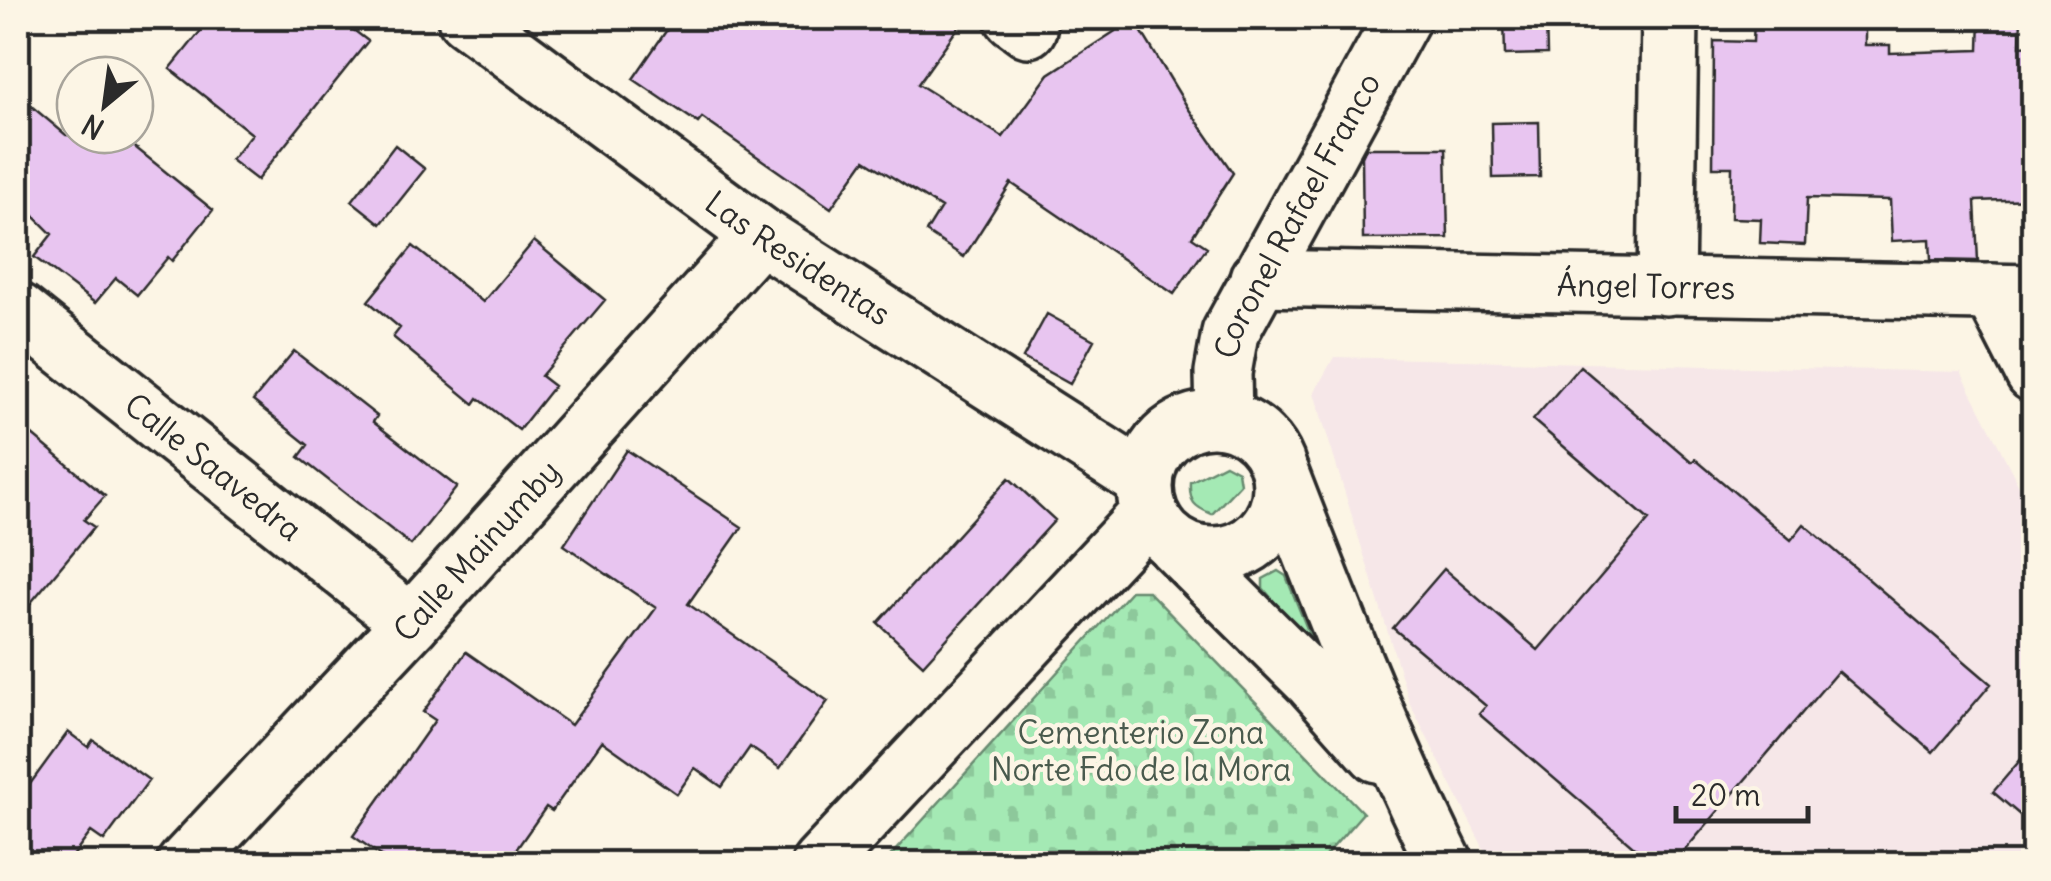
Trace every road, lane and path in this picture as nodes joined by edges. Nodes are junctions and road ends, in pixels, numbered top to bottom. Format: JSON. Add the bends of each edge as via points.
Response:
{"nodes":[{"id":1,"x":466,"y":18,"type":"edge"},
{"id":2,"x":1402,"y":18,"type":"edge"},
{"id":3,"x":1670,"y":18,"type":"edge"},
{"id":4,"x":760,"y":235,"type":"junction"},
{"id":5,"x":1258,"y":278,"type":"junction"},
{"id":6,"x":1666,"y":287,"type":"junction"},
{"id":7,"x":2013,"y":293,"type":"edge"},
{"id":8,"x":18,"y":312,"type":"edge"},
{"id":9,"x":2034,"y":374,"type":"edge"},
{"id":10,"x":1224,"y":420,"type":"junction"},
{"id":11,"x":1280,"y":473,"type":"junction"},
{"id":12,"x":1156,"y":513,"type":"junction"},
{"id":13,"x":411,"y":623,"type":"junction"},
{"id":14,"x":1408,"y":790,"type":"junction"},
{"id":15,"x":186,"y":864,"type":"edge"},
{"id":16,"x":820,"y":864,"type":"edge"},
{"id":17,"x":1445,"y":864,"type":"edge"}],
"edges":[{"from":1,"to":4,"type":"street","name":"Las Residentas"},
{"from":2,"to":5,"type":"street","name":"Coronel Rafael Franco"},
{"from":3,"to":6,"type":"street"},
{"from":4,"to":12,"type":"street","name":"Las Residentas"},
{"from":4,"to":13,"type":"street","name":"Calle Mainumby"},
{"from":5,"to":6,"type":"street","name":"Ángel Torres"},
{"from":5,"to":10,"type":"street","name":"Coronel Rafael Franco","via":[[1230,332]]},
{"from":6,"to":7,"type":"street","name":"Ángel Torres"},
{"from":7,"to":9,"type":"street"},
{"from":8,"to":13,"type":"street","name":"Calle Saavedra"},
{"from":10,"to":11,"type":"street","via":[[1260,438]]},
{"from":10,"to":12,"type":"street","via":[[1180,427],[1162,440],[1150,459]]},
{"from":11,"to":12,"type":"street","via":[[1275,519],[1242,550],[1197,554]]},
{"from":11,"to":14,"type":"street","name":"Las Residentas"},
{"from":12,"to":14,"type":"street","name":"Las Residentas"},
{"from":12,"to":16,"type":"street"},
{"from":13,"to":15,"type":"street","name":"Calle Mainumby"},
{"from":14,"to":17,"type":"street","name":"Las Residentas"}]}
